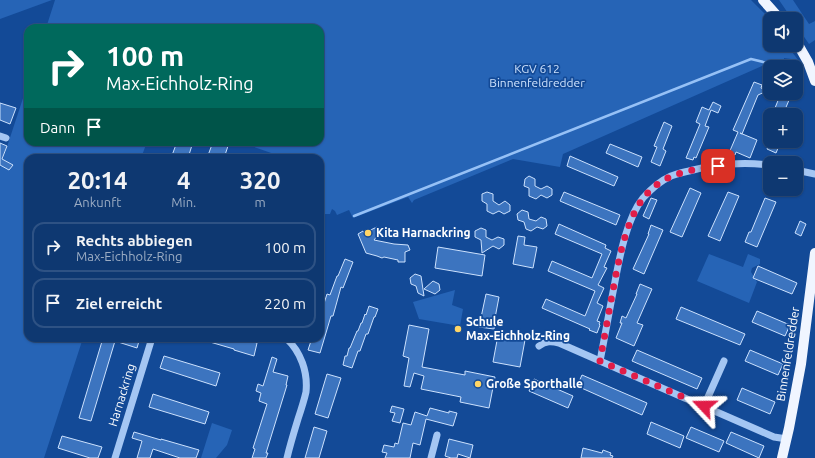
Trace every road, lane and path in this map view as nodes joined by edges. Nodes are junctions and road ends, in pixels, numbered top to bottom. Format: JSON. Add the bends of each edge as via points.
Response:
{"nodes":[{"id":1,"x":763,"y":0,"type":"edge"},
{"id":2,"x":774,"y":12,"type":"edge"},
{"id":3,"x":802,"y":52,"type":"edge"},
{"id":4,"x":815,"y":81,"type":"edge"},
{"id":5,"x":763,"y":165,"type":"edge"},
{"id":6,"x":803,"y":171,"type":"edge"},
{"id":7,"x":815,"y":174,"type":"edge"},
{"id":8,"x":815,"y":252,"type":"edge"},
{"id":9,"x":151,"y":342,"type":"edge"},
{"id":10,"x":290,"y":342,"type":"edge"},
{"id":11,"x":539,"y":346,"type":"dead end"},
{"id":12,"x":600,"y":361,"type":"junction"},
{"id":13,"x":724,"y":361,"type":"dead end"},
{"id":14,"x":704,"y":406,"type":"junction"},
{"id":15,"x":437,"y":435,"type":"dead end"},
{"id":16,"x":787,"y":439,"type":"junction"},
{"id":17,"x":115,"y":458,"type":"edge"},
{"id":18,"x":286,"y":458,"type":"edge"},
{"id":19,"x":431,"y":458,"type":"edge"},
{"id":20,"x":782,"y":458,"type":"edge"}],
"edges":[{"from":1,"to":2,"type":"main road"},
{"from":3,"to":4,"type":"main road"},
{"from":5,"to":12,"type":"street","via":[[718,166],[679,173],[655,186],[642,199],[627,230],[618,264]]},
{"from":6,"to":7,"type":"street"},
{"from":8,"to":16,"type":"main road","name":"Binnenfeldredder"},
{"from":9,"to":17,"type":"street","name":"Harnackring"},
{"from":10,"to":18,"type":"street","via":[[300,355],[305,371],[306,390]]},
{"from":11,"to":12,"type":"street","via":[[547,342],[559,343]]},
{"from":12,"to":14,"type":"street"},
{"from":13,"to":14,"type":"street"},
{"from":14,"to":16,"type":"street","via":[[774,437]]},
{"from":15,"to":19,"type":"street"},
{"from":16,"to":20,"type":"main road","name":"Binnenfeldredder"}]}
